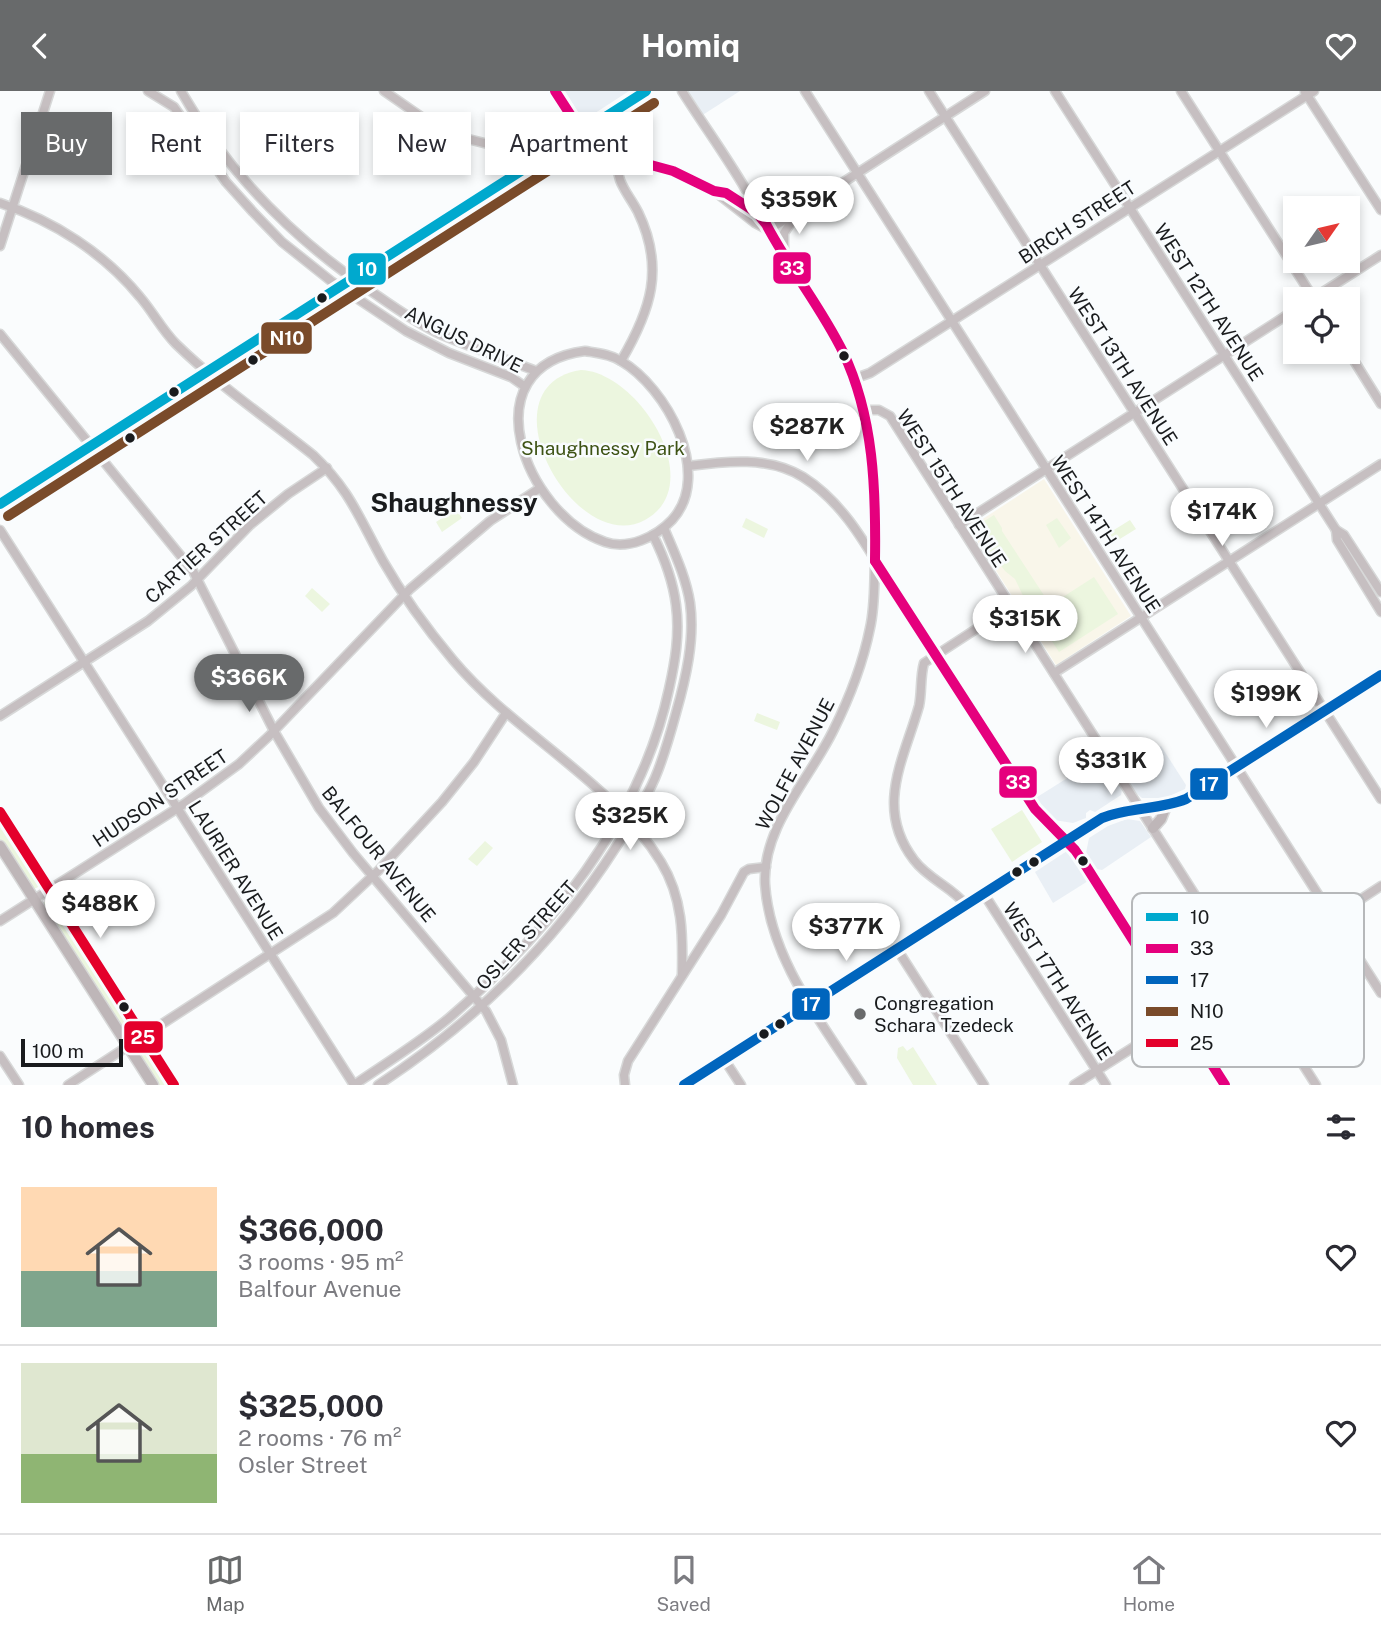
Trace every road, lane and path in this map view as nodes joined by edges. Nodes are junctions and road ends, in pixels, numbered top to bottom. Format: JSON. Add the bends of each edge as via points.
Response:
{"nodes":[{"id":1,"x":50,"y":91,"type":"edge"},
{"id":2,"x":148,"y":91,"type":"edge"},
{"id":3,"x":384,"y":91,"type":"edge"},
{"id":4,"x":401,"y":91,"type":"edge"},
{"id":5,"x":555,"y":91,"type":"edge"},
{"id":6,"x":646,"y":91,"type":"edge"},
{"id":7,"x":682,"y":91,"type":"edge"},
{"id":8,"x":805,"y":91,"type":"edge"},
{"id":9,"x":929,"y":91,"type":"edge"},
{"id":10,"x":985,"y":91,"type":"edge"},
{"id":11,"x":1055,"y":91,"type":"edge"},
{"id":12,"x":1181,"y":91,"type":"edge"},
{"id":13,"x":1308,"y":92,"type":"edge"},
{"id":14,"x":183,"y":95,"type":"edge"},
{"id":15,"x":395,"y":100,"type":"junction"},
{"id":16,"x":174,"y":107,"type":"junction"},
{"id":17,"x":568,"y":112,"type":"edge"},
{"id":18,"x":613,"y":112,"type":"edge"},
{"id":19,"x":945,"y":117,"type":"junction"},
{"id":20,"x":485,"y":144,"type":"edge"},
{"id":21,"x":1220,"y":151,"type":"junction"},
{"id":22,"x":653,"y":166,"type":"edge"},
{"id":23,"x":857,"y":173,"type":"junction"},
{"id":24,"x":514,"y":175,"type":"edge"},
{"id":25,"x":618,"y":175,"type":"edge"},
{"id":26,"x":714,"y":191,"type":"junction"},
{"id":27,"x":0,"y":203,"type":"edge"},
{"id":28,"x":808,"y":204,"type":"junction"},
{"id":29,"x":1129,"y":207,"type":"junction"},
{"id":30,"x":12,"y":208,"type":"junction"},
{"id":31,"x":1381,"y":210,"type":"edge"},
{"id":32,"x":757,"y":213,"type":"junction"},
{"id":33,"x":798,"y":213,"type":"junction"},
{"id":34,"x":765,"y":227,"type":"junction"},
{"id":35,"x":0,"y":246,"type":"edge"},
{"id":36,"x":785,"y":254,"type":"junction"},
{"id":37,"x":1381,"y":255,"type":"edge"},
{"id":38,"x":1039,"y":264,"type":"junction"},
{"id":39,"x":352,"y":279,"type":"junction"},
{"id":40,"x":339,"y":287,"type":"junction"},
{"id":41,"x":1305,"y":287,"type":"edge"},
{"id":42,"x":1332,"y":287,"type":"edge"},
{"id":43,"x":1283,"y":318,"type":"edge"},
{"id":44,"x":952,"y":321,"type":"junction"},
{"id":45,"x":0,"y":334,"type":"edge"},
{"id":46,"x":1224,"y":355,"type":"junction"},
{"id":47,"x":621,"y":361,"type":"junction"},
{"id":48,"x":1356,"y":364,"type":"edge"},
{"id":49,"x":208,"y":371,"type":"junction"},
{"id":50,"x":536,"y":371,"type":"junction"},
{"id":51,"x":856,"y":378,"type":"junction"},
{"id":52,"x":524,"y":386,"type":"junction"},
{"id":53,"x":1381,"y":404,"type":"edge"},
{"id":54,"x":866,"y":410,"type":"junction"},
{"id":55,"x":1134,"y":412,"type":"junction"},
{"id":56,"x":92,"y":446,"type":"junction"},
{"id":57,"x":1381,"y":464,"type":"edge"},
{"id":58,"x":688,"y":466,"type":"junction"},
{"id":59,"x":327,"y":468,"type":"junction"},
{"id":60,"x":1045,"y":469,"type":"junction"},
{"id":61,"x":540,"y":488,"type":"junction"},
{"id":62,"x":0,"y":504,"type":"edge"},
{"id":63,"x":1319,"y":504,"type":"junction"},
{"id":64,"x":959,"y":525,"type":"junction"},
{"id":65,"x":664,"y":528,"type":"junction"},
{"id":66,"x":0,"y":530,"type":"edge"},
{"id":67,"x":1336,"y":530,"type":"junction"},
{"id":68,"x":653,"y":535,"type":"junction"},
{"id":69,"x":875,"y":561,"type":"junction"},
{"id":70,"x":1229,"y":561,"type":"junction"},
{"id":71,"x":198,"y":580,"type":"junction"},
{"id":72,"x":1381,"y":592,"type":"edge"},
{"id":73,"x":404,"y":595,"type":"junction"},
{"id":74,"x":1010,"y":607,"type":"junction"},
{"id":75,"x":1381,"y":612,"type":"edge"},
{"id":76,"x":1141,"y":618,"type":"junction"},
{"id":77,"x":935,"y":655,"type":"junction"},
{"id":78,"x":84,"y":661,"type":"junction"},
{"id":79,"x":1054,"y":673,"type":"junction"},
{"id":80,"x":1381,"y":675,"type":"edge"},
{"id":81,"x":1324,"y":711,"type":"junction"},
{"id":82,"x":506,"y":713,"type":"junction"},
{"id":83,"x":0,"y":716,"type":"edge"},
{"id":84,"x":274,"y":731,"type":"junction"},
{"id":85,"x":1237,"y":767,"type":"junction"},
{"id":86,"x":1381,"y":799,"type":"edge"},
{"id":87,"x":1166,"y":806,"type":"junction"},
{"id":88,"x":178,"y":808,"type":"junction"},
{"id":89,"x":1140,"y":808,"type":"junction"},
{"id":90,"x":0,"y":812,"type":"edge"},
{"id":91,"x":621,"y":813,"type":"junction"},
{"id":92,"x":631,"y":824,"type":"junction"},
{"id":93,"x":1153,"y":828,"type":"junction"},
{"id":94,"x":1067,"y":841,"type":"junction"},
{"id":95,"x":0,"y":846,"type":"edge"},
{"id":96,"x":766,"y":867,"type":"junction"},
{"id":97,"x":372,"y":876,"type":"junction"},
{"id":98,"x":1381,"y":886,"type":"edge"},
{"id":99,"x":49,"y":889,"type":"junction"},
{"id":100,"x":1194,"y":893,"type":"edge"},
{"id":101,"x":1317,"y":893,"type":"edge"},
{"id":102,"x":984,"y":894,"type":"junction"},
{"id":103,"x":1364,"y":896,"type":"edge"},
{"id":104,"x":34,"y":899,"type":"junction"},
{"id":105,"x":967,"y":905,"type":"junction"},
{"id":106,"x":0,"y":921,"type":"edge"},
{"id":107,"x":1132,"y":939,"type":"edge"},
{"id":108,"x":897,"y":949,"type":"junction"},
{"id":109,"x":271,"y":955,"type":"junction"},
{"id":110,"x":1364,"y":966,"type":"edge"},
{"id":111,"x":682,"y":975,"type":"junction"},
{"id":112,"x":1381,"y":993,"type":"edge"},
{"id":113,"x":474,"y":995,"type":"junction"},
{"id":114,"x":810,"y":1003,"type":"junction"},
{"id":115,"x":482,"y":1006,"type":"junction"},
{"id":116,"x":144,"y":1037,"type":"junction"},
{"id":117,"x":128,"y":1046,"type":"junction"},
{"id":118,"x":1132,"y":1048,"type":"edge"},
{"id":119,"x":0,"y":1056,"type":"edge"},
{"id":120,"x":724,"y":1059,"type":"junction"},
{"id":121,"x":1214,"y":1067,"type":"edge"},
{"id":122,"x":1304,"y":1067,"type":"edge"},
{"id":123,"x":1097,"y":1070,"type":"junction"},
{"id":124,"x":19,"y":1085,"type":"edge"},
{"id":125,"x":68,"y":1085,"type":"edge"},
{"id":126,"x":153,"y":1085,"type":"edge"},
{"id":127,"x":174,"y":1085,"type":"edge"},
{"id":128,"x":354,"y":1085,"type":"edge"},
{"id":129,"x":378,"y":1085,"type":"edge"},
{"id":130,"x":513,"y":1085,"type":"edge"},
{"id":131,"x":625,"y":1085,"type":"edge"},
{"id":132,"x":684,"y":1085,"type":"edge"},
{"id":133,"x":741,"y":1085,"type":"edge"},
{"id":134,"x":862,"y":1085,"type":"edge"},
{"id":135,"x":984,"y":1085,"type":"edge"},
{"id":136,"x":1073,"y":1085,"type":"edge"},
{"id":137,"x":1106,"y":1085,"type":"edge"},
{"id":138,"x":1225,"y":1085,"type":"edge"},
{"id":139,"x":1316,"y":1085,"type":"edge"}],
"edges":[{"from":1,"to":30,"type":"street"},
{"from":2,"to":16,"type":"street","name":"ANGUS DRIVE"},
{"from":3,"to":15,"type":"street"},
{"from":4,"to":15,"type":"street"},
{"from":5,"to":17,"type":"main road"},
{"from":6,"to":18,"type":"highway"},
{"from":7,"to":32,"type":"street","name":"WEST 15TH AVENUE"},
{"from":8,"to":23,"type":"street","name":"WEST 14TH AVENUE"},
{"from":9,"to":19,"type":"street","name":"WEST 13TH AVENUE"},
{"from":10,"to":19,"type":"street"},
{"from":11,"to":29,"type":"street","name":"WEST 12TH AVENUE"},
{"from":12,"to":21,"type":"street"},
{"from":13,"to":21,"type":"street","name":"BIRCH STREET"},
{"from":13,"to":31,"type":"street"},
{"from":14,"to":16,"type":"street"},
{"from":14,"to":39,"type":"street","name":"ANGUS DRIVE","via":[[262,202]]},
{"from":15,"to":20,"type":"street","via":[[433,125]]},
{"from":16,"to":40,"type":"street","name":"ANGUS DRIVE","via":[[226,182],[253,212],[282,242]]},
{"from":19,"to":23,"type":"street"},
{"from":19,"to":38,"type":"street","name":"WEST 13TH AVENUE"},
{"from":21,"to":29,"type":"street","name":"BIRCH STREET"},
{"from":21,"to":41,"type":"street"},
{"from":22,"to":26,"type":"street"},
{"from":23,"to":28,"type":"street"},
{"from":23,"to":44,"type":"street","name":"WEST 14TH AVENUE"},
{"from":24,"to":39,"type":"highway"},
{"from":25,"to":47,"type":"street","via":[[644,225],[654,281],[643,320]]},
{"from":26,"to":32,"type":"street","via":[[726,193]]},
{"from":26,"to":34,"type":"street"},
{"from":27,"to":30,"type":"street"},
{"from":28,"to":33,"type":"street"},
{"from":28,"to":34,"type":"street"},
{"from":29,"to":38,"type":"street","name":"BIRCH STREET"},
{"from":29,"to":46,"type":"street","name":"WEST 12TH AVENUE"},
{"from":30,"to":35,"type":"street"},
{"from":30,"to":49,"type":"street","via":[[101,257],[142,299],[174,343]]},
{"from":32,"to":34,"type":"street","name":"WEST 15TH AVENUE"},
{"from":33,"to":34,"type":"street"},
{"from":33,"to":36,"type":"street","via":[[784,233]]},
{"from":34,"to":36,"type":"street","name":"WEST 15TH AVENUE"},
{"from":36,"to":51,"type":"street","name":"WEST 15TH AVENUE"},
{"from":37,"to":42,"type":"street"},
{"from":38,"to":44,"type":"street","name":"BIRCH STREET"},
{"from":38,"to":55,"type":"street","name":"WEST 13TH AVENUE"},
{"from":39,"to":40,"type":"highway"},
{"from":39,"to":50,"type":"street","name":"ANGUS DRIVE","via":[[440,334]]},
{"from":40,"to":49,"type":"highway"},
{"from":40,"to":52,"type":"street","name":"ANGUS DRIVE","via":[[406,331]]},
{"from":43,"to":46,"type":"street"},
{"from":44,"to":51,"type":"street","name":"BIRCH STREET"},
{"from":44,"to":60,"type":"street","name":"WEST 14TH AVENUE"},
{"from":45,"to":56,"type":"street","name":"BALFOUR AVENUE"},
{"from":46,"to":55,"type":"street"},
{"from":46,"to":63,"type":"street","name":"WEST 12TH AVENUE"},
{"from":47,"to":50,"type":"street","via":[[585,351],[568,353]]},
{"from":47,"to":58,"type":"street","via":[[661,399],[677,428]]},
{"from":48,"to":53,"type":"street"},
{"from":49,"to":56,"type":"highway"},
{"from":49,"to":59,"type":"street"},
{"from":50,"to":52,"type":"street"},
{"from":51,"to":54,"type":"street","name":"WEST 15TH AVENUE"},
{"from":52,"to":61,"type":"street","via":[[517,422],[522,449]]},
{"from":54,"to":64,"type":"street","name":"WEST 15TH AVENUE","via":[[890,416]]},
{"from":54,"to":69,"type":"street","name":"WOLFE AVENUE","via":[[874,472]]},
{"from":55,"to":60,"type":"street"},
{"from":55,"to":70,"type":"street","name":"WEST 13TH AVENUE"},
{"from":56,"to":62,"type":"highway"},
{"from":56,"to":71,"type":"street","name":"BALFOUR AVENUE"},
{"from":57,"to":63,"type":"street"},
{"from":58,"to":65,"type":"street","via":[[682,501]]},
{"from":58,"to":69,"type":"street","via":[[760,463],[801,476],[832,501]]},
{"from":59,"to":71,"type":"street","name":"CARTIER STREET","via":[[250,525]]},
{"from":59,"to":73,"type":"street","via":[[357,508]]},
{"from":60,"to":64,"type":"street"},
{"from":60,"to":76,"type":"street","name":"WEST 14TH AVENUE"},
{"from":61,"to":68,"type":"street","via":[[563,514],[605,542],[620,545]]},
{"from":61,"to":73,"type":"street","name":"HUDSON STREET","via":[[472,535]]},
{"from":63,"to":67,"type":"street","name":"WEST 12TH AVENUE"},
{"from":63,"to":70,"type":"street"},
{"from":64,"to":74,"type":"street","name":"WEST 15TH AVENUE"},
{"from":65,"to":68,"type":"street"},
{"from":65,"to":92,"type":"street","name":"OSLER STREET","via":[[690,603],[691,639],[664,755]]},
{"from":66,"to":78,"type":"street","name":"LAURIER AVENUE"},
{"from":67,"to":72,"type":"street","name":"WEST 12TH AVENUE","via":[[1344,535]]},
{"from":67,"to":75,"type":"street","name":"WEST 12TH AVENUE","via":[[1337,540]]},
{"from":68,"to":91,"type":"street","name":"OSLER STREET","via":[[669,573],[677,637],[652,750]]},
{"from":69,"to":77,"type":"street"},
{"from":69,"to":96,"type":"street","name":"WOLFE AVENUE","via":[[873,614],[858,671],[825,748],[777,826]]},
{"from":70,"to":76,"type":"street"},
{"from":70,"to":81,"type":"street","name":"WEST 13TH AVENUE"},
{"from":71,"to":78,"type":"street","name":"CARTIER STREET","via":[[148,621]]},
{"from":71,"to":84,"type":"street","name":"BALFOUR AVENUE"},
{"from":73,"to":82,"type":"street","via":[[455,663]]},
{"from":73,"to":84,"type":"street","name":"HUDSON STREET"},
{"from":74,"to":77,"type":"street"},
{"from":74,"to":79,"type":"street","name":"WEST 15TH AVENUE"},
{"from":76,"to":79,"type":"street"},
{"from":76,"to":85,"type":"street","name":"WEST 14TH AVENUE"},
{"from":77,"to":94,"type":"street","via":[[1035,809]]},
{"from":77,"to":105,"type":"street","via":[[923,665],[920,701],[894,781],[893,799],[898,828],[913,859]]},
{"from":78,"to":83,"type":"street","name":"CARTIER STREET"},
{"from":78,"to":88,"type":"street","name":"LAURIER AVENUE"},
{"from":79,"to":89,"type":"street","name":"WEST 15TH AVENUE"},
{"from":80,"to":81,"type":"main road"},
{"from":81,"to":85,"type":"main road"},
{"from":81,"to":86,"type":"street","name":"WEST 13TH AVENUE"},
{"from":82,"to":91,"type":"street"},
{"from":82,"to":97,"type":"street","via":[[442,803]]},
{"from":84,"to":88,"type":"street","name":"HUDSON STREET","via":[[239,764]]},
{"from":84,"to":97,"type":"street","name":"BALFOUR AVENUE","via":[[319,808]]},
{"from":85,"to":87,"type":"main road"},
{"from":85,"to":101,"type":"street","name":"WEST 14TH AVENUE"},
{"from":87,"to":89,"type":"main road"},
{"from":87,"to":93,"type":"main road"},
{"from":88,"to":99,"type":"street","name":"HUDSON STREET"},
{"from":88,"to":109,"type":"street","name":"LAURIER AVENUE"},
{"from":89,"to":93,"type":"street","name":"WEST 15TH AVENUE"},
{"from":89,"to":94,"type":"main road","via":[[1110,814]]},
{"from":90,"to":99,"type":"main road"},
{"from":91,"to":92,"type":"street"},
{"from":91,"to":113,"type":"street","name":"OSLER STREET","via":[[582,877],[514,957]]},
{"from":92,"to":111,"type":"street","via":[[661,861],[674,886],[682,917]]},
{"from":92,"to":115,"type":"street","name":"OSLER STREET","via":[[553,934]]},
{"from":93,"to":100,"type":"street","name":"WEST 15TH AVENUE"},
{"from":94,"to":102,"type":"main road"},
{"from":94,"to":107,"type":"street"},
{"from":95,"to":104,"type":"main road"},
{"from":96,"to":111,"type":"street","via":[[744,872]]},
{"from":96,"to":114,"type":"street","name":"WOLFE AVENUE","via":[[774,931]]},
{"from":97,"to":109,"type":"street","via":[[333,913]]},
{"from":97,"to":113,"type":"street","name":"BALFOUR AVENUE"},
{"from":98,"to":103,"type":"street"},
{"from":99,"to":104,"type":"street","name":"HUDSON STREET"},
{"from":99,"to":116,"type":"main road"},
{"from":102,"to":105,"type":"main road"},
{"from":102,"to":123,"type":"street","name":"WEST 17TH AVENUE"},
{"from":104,"to":106,"type":"street","name":"HUDSON STREET"},
{"from":104,"to":117,"type":"main road"},
{"from":105,"to":108,"type":"main road"},
{"from":108,"to":114,"type":"main road"},
{"from":108,"to":135,"type":"street"},
{"from":109,"to":116,"type":"street"},
{"from":109,"to":128,"type":"street","name":"LAURIER AVENUE"},
{"from":110,"to":112,"type":"street","name":"WEST 14TH AVENUE"},
{"from":111,"to":131,"type":"street","via":[[628,1061]]},
{"from":113,"to":115,"type":"street","name":"BALFOUR AVENUE"},
{"from":113,"to":128,"type":"street","name":"OSLER STREET","via":[[417,1043]]},
{"from":114,"to":120,"type":"main road"},
{"from":114,"to":134,"type":"street","name":"WOLFE AVENUE"},
{"from":115,"to":129,"type":"street","name":"OSLER STREET"},
{"from":115,"to":130,"type":"street","name":"BALFOUR AVENUE","via":[[497,1031]]},
{"from":116,"to":117,"type":"street"},
{"from":116,"to":127,"type":"main road"},
{"from":117,"to":125,"type":"street"},
{"from":117,"to":126,"type":"main road"},
{"from":118,"to":123,"type":"street"},
{"from":119,"to":124,"type":"street"},
{"from":120,"to":132,"type":"main road"},
{"from":120,"to":133,"type":"street"},
{"from":121,"to":138,"type":"street"},
{"from":122,"to":139,"type":"street","name":"WEST 15TH AVENUE"},
{"from":123,"to":136,"type":"street"},
{"from":123,"to":137,"type":"street","name":"WEST 17TH AVENUE"}]}
